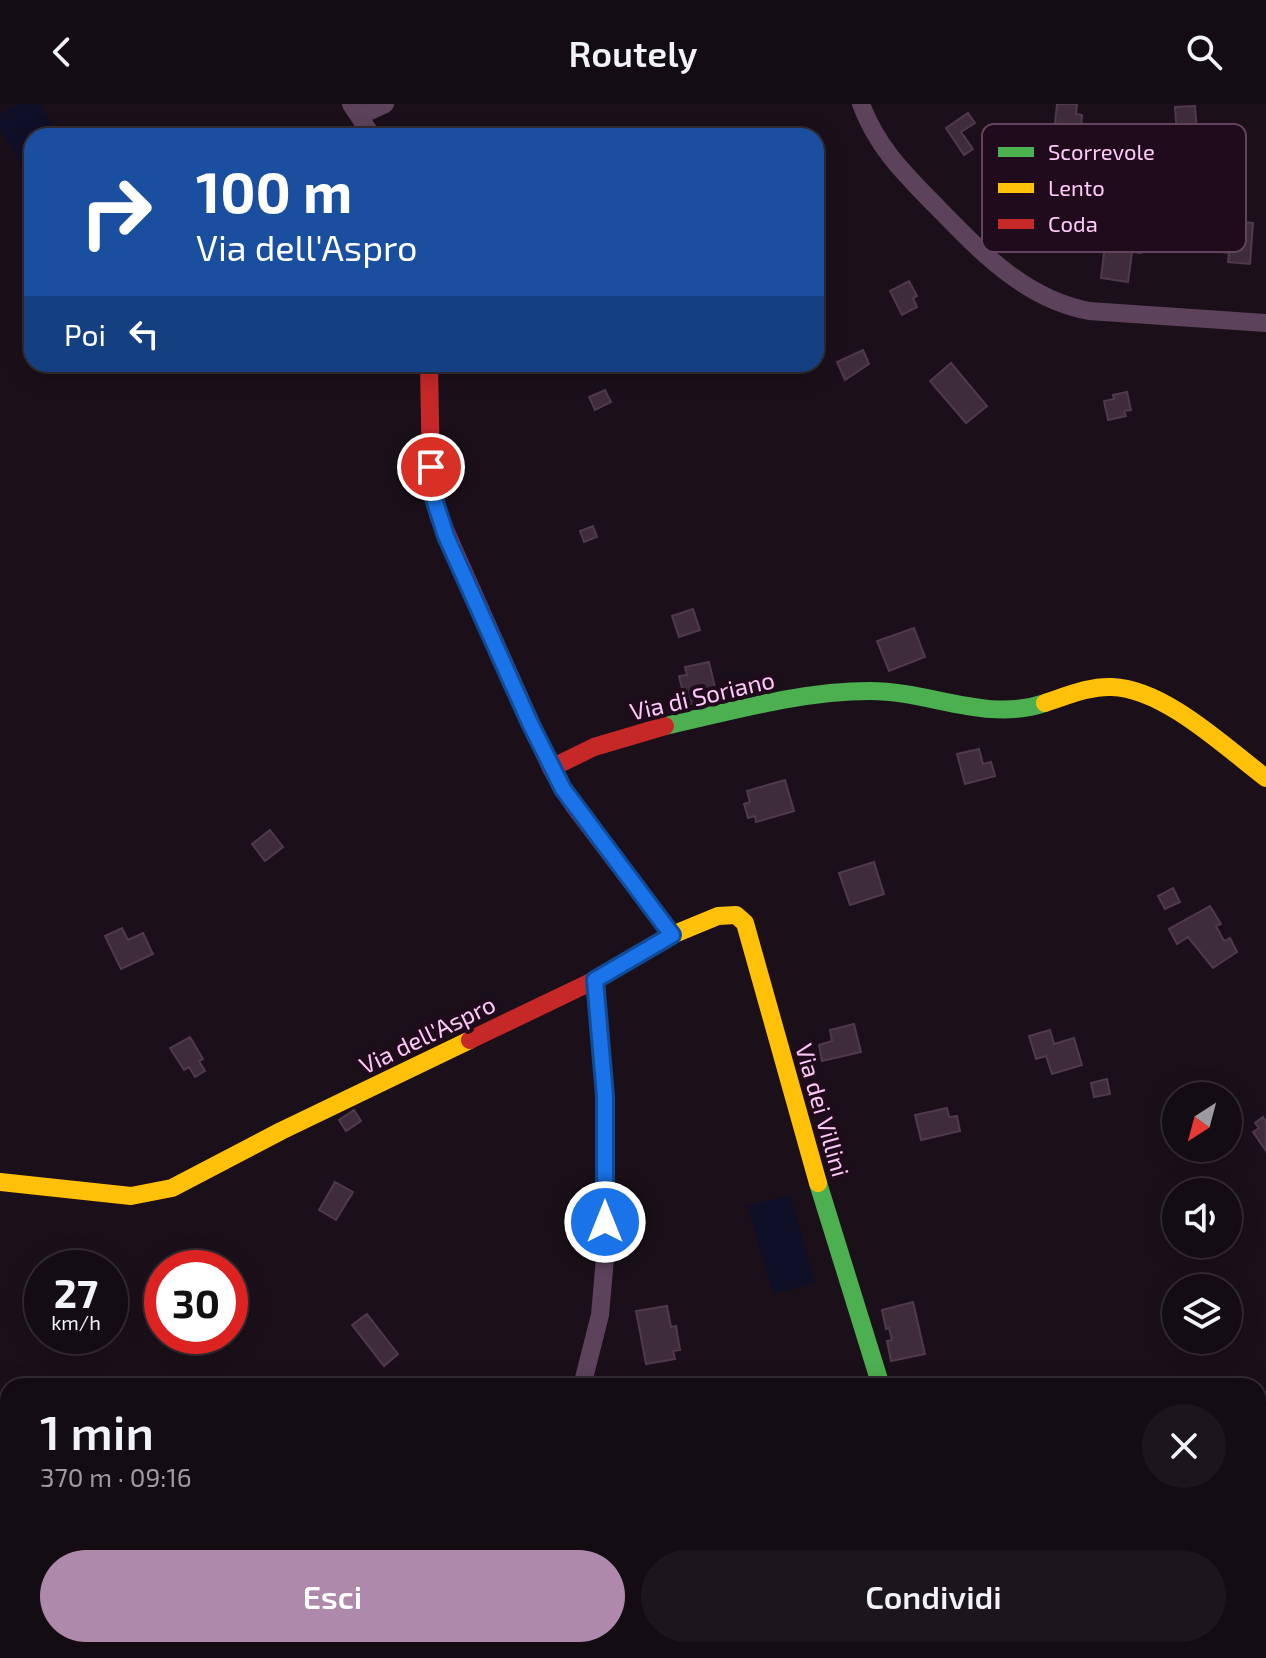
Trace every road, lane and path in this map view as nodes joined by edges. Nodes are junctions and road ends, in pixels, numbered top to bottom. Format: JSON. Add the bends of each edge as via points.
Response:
{"nodes":[{"id":1,"x":385,"y":104,"type":"edge"},
{"id":2,"x":861,"y":104,"type":"edge"},
{"id":3,"x":355,"y":110,"type":"edge"},
{"id":4,"x":367,"y":128,"type":"edge"},
{"id":5,"x":1266,"y":323,"type":"edge"},
{"id":6,"x":429,"y":372,"type":"edge"},
{"id":7,"x":551,"y":768,"type":"junction"},
{"id":8,"x":1266,"y":778,"type":"edge"},
{"id":9,"x":672,"y":935,"type":"junction"},
{"id":10,"x":595,"y":980,"type":"junction"},
{"id":11,"x":0,"y":1182,"type":"edge"},
{"id":12,"x":584,"y":1378,"type":"edge"},
{"id":13,"x":879,"y":1378,"type":"edge"}],
"edges":[{"from":1,"to":3,"type":"street"},
{"from":2,"to":5,"type":"street","via":[[881,147],[905,175],[990,260],[1044,296],[1097,312]]},
{"from":3,"to":4,"type":"street"},
{"from":6,"to":7,"type":"street","via":[[431,476],[438,514]]},
{"from":7,"to":8,"type":"street","name":"Via di Soriano","via":[[600,744],[825,693],[906,693],[1009,711],[1102,685],[1154,699]]},
{"from":7,"to":9,"type":"street"},
{"from":9,"to":10,"type":"street","name":"Via dell'Aspro"},
{"from":9,"to":13,"type":"street","name":"Via dei Villini","via":[[723,915],[736,915],[745,923]]},
{"from":10,"to":11,"type":"street","name":"Via dell'Aspro","via":[[172,1188],[131,1196]]},
{"from":10,"to":12,"type":"street","via":[[605,1096],[605,1258],[600,1315]]}]}
